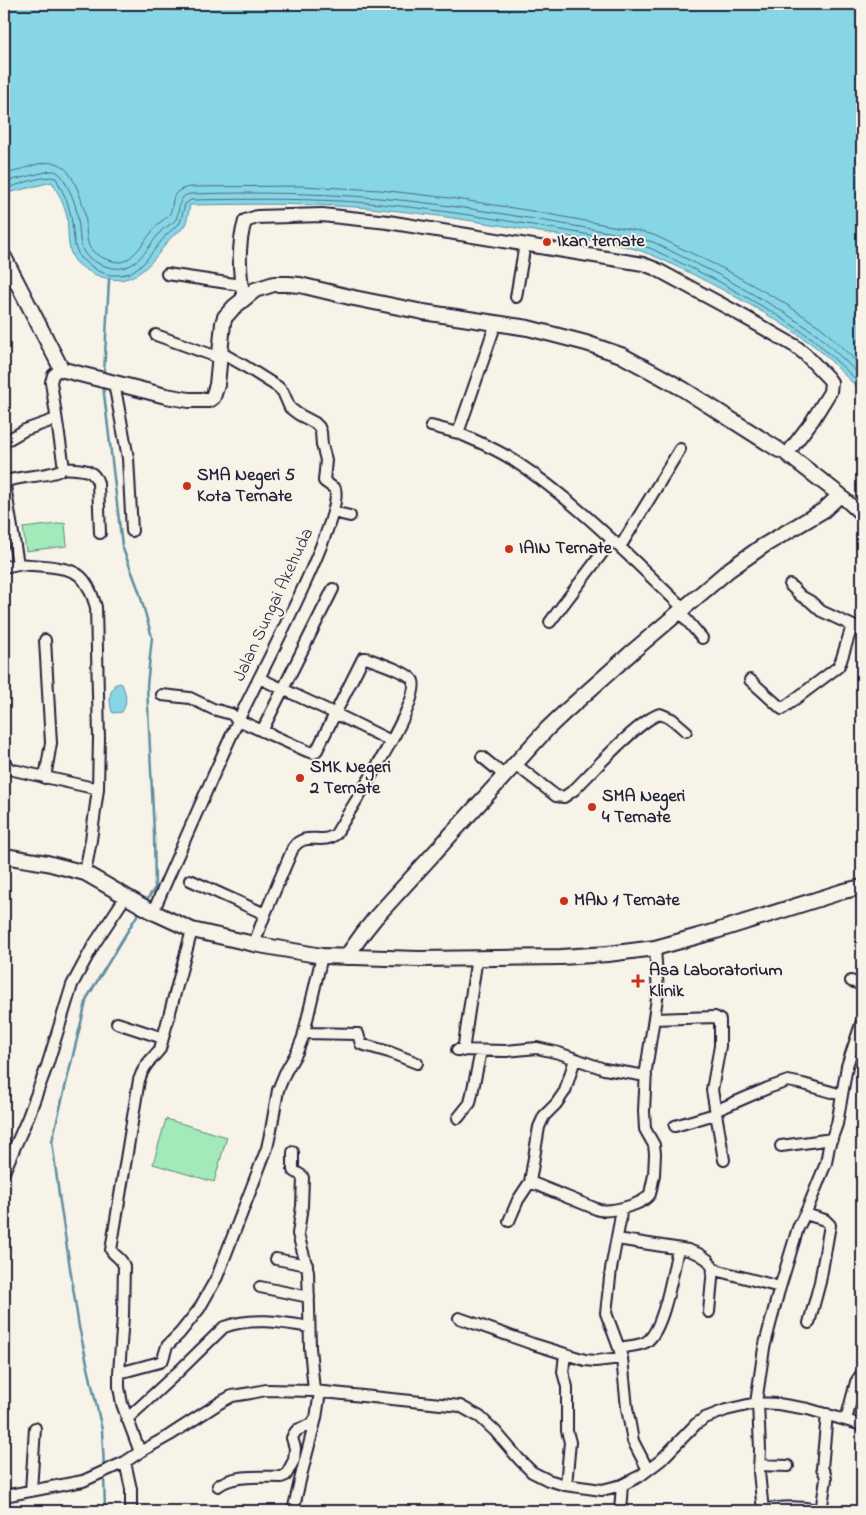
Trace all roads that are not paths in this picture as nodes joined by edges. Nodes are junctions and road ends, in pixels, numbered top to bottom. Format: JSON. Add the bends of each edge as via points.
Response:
{"nodes":[{"id":1,"x":525,"y":244,"type":"junction"},
{"id":2,"x":4,"y":257,"type":"edge"},
{"id":3,"x":167,"y":274,"type":"dead end"},
{"id":4,"x":241,"y":284,"type":"junction"},
{"id":5,"x":516,"y":297,"type":"dead end"},
{"id":6,"x":244,"y":299,"type":"junction"},
{"id":7,"x":496,"y":323,"type":"junction"},
{"id":8,"x":156,"y":335,"type":"dead end"},
{"id":9,"x":220,"y":355,"type":"junction"},
{"id":10,"x":61,"y":368,"type":"junction"},
{"id":11,"x":112,"y":383,"type":"junction"},
{"id":12,"x":56,"y":419,"type":"junction"},
{"id":13,"x":431,"y":426,"type":"dead end"},
{"id":14,"x":458,"y":433,"type":"junction"},
{"id":15,"x":4,"y":442,"type":"edge"},
{"id":16,"x":680,"y":448,"type":"dead end"},
{"id":17,"x":783,"y":452,"type":"junction"},
{"id":18,"x":64,"y":468,"type":"junction"},
{"id":19,"x":840,"y":495,"type":"junction"},
{"id":20,"x":6,"y":508,"type":"edge"},
{"id":21,"x":332,"y":512,"type":"junction"},
{"id":22,"x":862,"y":515,"type":"edge"},
{"id":23,"x":350,"y":516,"type":"dead end"},
{"id":24,"x":132,"y":531,"type":"dead end"},
{"id":25,"x":100,"y":533,"type":"dead end"},
{"id":26,"x":616,"y":543,"type":"junction"},
{"id":27,"x":18,"y":564,"type":"junction"},
{"id":28,"x":4,"y":567,"type":"edge"},
{"id":29,"x":790,"y":585,"type":"dead end"},
{"id":30,"x":332,"y":589,"type":"dead end"},
{"id":31,"x":681,"y":610,"type":"junction"},
{"id":32,"x":550,"y":622,"type":"dead end"},
{"id":33,"x":852,"y":626,"type":"junction"},
{"id":34,"x":862,"y":630,"type":"edge"},
{"id":35,"x":702,"y":638,"type":"dead end"},
{"id":36,"x":45,"y":640,"type":"dead end"},
{"id":37,"x":259,"y":678,"type":"junction"},
{"id":38,"x":750,"y":680,"type":"dead end"},
{"id":39,"x":283,"y":689,"type":"junction"},
{"id":40,"x":162,"y":695,"type":"dead end"},
{"id":41,"x":334,"y":713,"type":"junction"},
{"id":42,"x":238,"y":720,"type":"junction"},
{"id":43,"x":262,"y":730,"type":"junction"},
{"id":44,"x":686,"y":732,"type":"dead end"},
{"id":45,"x":391,"y":742,"type":"junction"},
{"id":46,"x":482,"y":757,"type":"dead end"},
{"id":47,"x":4,"y":761,"type":"edge"},
{"id":48,"x":515,"y":764,"type":"junction"},
{"id":49,"x":505,"y":776,"type":"junction"},
{"id":50,"x":45,"y":778,"type":"junction"},
{"id":51,"x":98,"y":789,"type":"junction"},
{"id":52,"x":4,"y":856,"type":"edge"},
{"id":53,"x":85,"y":873,"type":"junction"},
{"id":54,"x":190,"y":880,"type":"dead end"},
{"id":55,"x":862,"y":887,"type":"edge"},
{"id":56,"x":128,"y":897,"type":"junction"},
{"id":57,"x":152,"y":911,"type":"junction"},
{"id":58,"x":265,"y":914,"type":"junction"},
{"id":59,"x":192,"y":930,"type":"junction"},
{"id":60,"x":254,"y":944,"type":"junction"},
{"id":61,"x":655,"y":948,"type":"junction"},
{"id":62,"x":322,"y":956,"type":"junction"},
{"id":63,"x":346,"y":957,"type":"junction"},
{"id":64,"x":476,"y":957,"type":"junction"},
{"id":65,"x":851,"y":980,"type":"dead end"},
{"id":66,"x":862,"y":985,"type":"edge"},
{"id":67,"x":654,"y":1019,"type":"junction"},
{"id":68,"x":862,"y":1021,"type":"edge"},
{"id":69,"x":118,"y":1023,"type":"dead end"},
{"id":70,"x":304,"y":1033,"type":"junction"},
{"id":71,"x":163,"y":1038,"type":"junction"},
{"id":72,"x":481,"y":1051,"type":"junction"},
{"id":73,"x":574,"y":1059,"type":"junction"},
{"id":74,"x":417,"y":1063,"type":"dead end"},
{"id":75,"x":646,"y":1076,"type":"junction"},
{"id":76,"x":842,"y":1095,"type":"junction"},
{"id":77,"x":715,"y":1113,"type":"junction"},
{"id":78,"x":458,"y":1118,"type":"dead end"},
{"id":79,"x":675,"y":1126,"type":"dead end"},
{"id":80,"x":832,"y":1139,"type":"junction"},
{"id":81,"x":781,"y":1146,"type":"dead end"},
{"id":82,"x":293,"y":1152,"type":"dead end"},
{"id":83,"x":724,"y":1160,"type":"dead end"},
{"id":84,"x":4,"y":1172,"type":"edge"},
{"id":85,"x":530,"y":1182,"type":"junction"},
{"id":86,"x":621,"y":1209,"type":"junction"},
{"id":87,"x":805,"y":1214,"type":"junction"},
{"id":88,"x":509,"y":1221,"type":"dead end"},
{"id":89,"x":617,"y":1239,"type":"junction"},
{"id":90,"x":678,"y":1249,"type":"junction"},
{"id":91,"x":276,"y":1259,"type":"dead end"},
{"id":92,"x":307,"y":1265,"type":"junction"},
{"id":93,"x":713,"y":1268,"type":"junction"},
{"id":94,"x":260,"y":1287,"type":"dead end"},
{"id":95,"x":780,"y":1287,"type":"junction"},
{"id":96,"x":309,"y":1297,"type":"junction"},
{"id":97,"x":709,"y":1312,"type":"dead end"},
{"id":98,"x":459,"y":1318,"type":"dead end"},
{"id":99,"x":809,"y":1323,"type":"dead end"},
{"id":100,"x":309,"y":1326,"type":"junction"},
{"id":101,"x":619,"y":1348,"type":"junction"},
{"id":102,"x":565,"y":1354,"type":"junction"},
{"id":103,"x":622,"y":1358,"type":"junction"},
{"id":104,"x":118,"y":1373,"type":"junction"},
{"id":105,"x":862,"y":1376,"type":"edge"},
{"id":106,"x":317,"y":1391,"type":"junction"},
{"id":107,"x":757,"y":1403,"type":"junction"},
{"id":108,"x":827,"y":1414,"type":"junction"},
{"id":109,"x":316,"y":1418,"type":"junction"},
{"id":110,"x":127,"y":1419,"type":"junction"},
{"id":111,"x":846,"y":1420,"type":"junction"},
{"id":112,"x":862,"y":1425,"type":"edge"},
{"id":113,"x":34,"y":1428,"type":"dead end"},
{"id":114,"x":140,"y":1452,"type":"junction"},
{"id":115,"x":121,"y":1463,"type":"junction"},
{"id":116,"x":759,"y":1465,"type":"junction"},
{"id":117,"x":788,"y":1466,"type":"dead end"},
{"id":118,"x":648,"y":1470,"type":"junction"},
{"id":119,"x":566,"y":1485,"type":"junction"},
{"id":120,"x":622,"y":1485,"type":"junction"},
{"id":121,"x":218,"y":1486,"type":"dead end"},
{"id":122,"x":31,"y":1491,"type":"junction"},
{"id":123,"x":4,"y":1496,"type":"edge"},
{"id":124,"x":763,"y":1510,"type":"edge"},
{"id":125,"x":132,"y":1511,"type":"edge"},
{"id":126,"x":294,"y":1511,"type":"edge"},
{"id":127,"x":620,"y":1511,"type":"edge"},
{"id":128,"x":821,"y":1511,"type":"edge"}],
"edges":[{"from":1,"to":4,"type":"main road","via":[[322,215],[257,217],[245,220],[242,229],[239,253]]},
{"from":1,"to":5,"type":"street"},
{"from":1,"to":17,"type":"main road","via":[[630,261],[656,269],[805,354],[831,382],[830,392],[812,420]]},
{"from":2,"to":10,"type":"highway"},
{"from":3,"to":4,"type":"street"},
{"from":4,"to":6,"type":"main road"},
{"from":6,"to":7,"type":"highway","via":[[260,288],[274,284],[300,285],[440,316]]},
{"from":6,"to":9,"type":"highway","via":[[225,317]]},
{"from":7,"to":14,"type":"street"},
{"from":7,"to":17,"type":"highway","via":[[572,339],[621,356],[683,389]]},
{"from":8,"to":9,"type":"street"},
{"from":9,"to":11,"type":"highway","via":[[217,384],[209,400],[182,399]]},
{"from":9,"to":21,"type":"street","name":"Jalan Sungai Akehuda","via":[[243,365],[278,388],[290,408],[318,427],[326,460],[324,480],[336,491]]},
{"from":10,"to":11,"type":"highway"},
{"from":10,"to":12,"type":"street","via":[[51,378]]},
{"from":11,"to":24,"type":"street","via":[[128,458]]},
{"from":12,"to":15,"type":"street"},
{"from":12,"to":18,"type":"street"},
{"from":13,"to":14,"type":"street"},
{"from":14,"to":26,"type":"street","via":[[528,470]]},
{"from":16,"to":26,"type":"street"},
{"from":17,"to":19,"type":"highway"},
{"from":18,"to":20,"type":"street","via":[[7,481]]},
{"from":18,"to":25,"type":"street","via":[[88,471],[96,476]]},
{"from":19,"to":22,"type":"main road"},
{"from":19,"to":31,"type":"highway","via":[[824,510],[730,569]]},
{"from":20,"to":27,"type":"street"},
{"from":21,"to":23,"type":"street"},
{"from":21,"to":37,"type":"street","name":"Jalan Sungai Akehuda","via":[[308,576]]},
{"from":26,"to":31,"type":"street"},
{"from":26,"to":32,"type":"street"},
{"from":27,"to":28,"type":"street"},
{"from":27,"to":51,"type":"street","via":[[74,572],[93,598],[98,640]]},
{"from":29,"to":33,"type":"street","via":[[821,611]]},
{"from":30,"to":39,"type":"street"},
{"from":31,"to":35,"type":"street"},
{"from":31,"to":48,"type":"highway","via":[[560,717]]},
{"from":33,"to":34,"type":"street"},
{"from":33,"to":38,"type":"street","via":[[838,667],[782,709]]},
{"from":36,"to":50,"type":"street","via":[[51,742]]},
{"from":37,"to":39,"type":"street"},
{"from":37,"to":42,"type":"street","name":"Jalan Sungai Akehuda"},
{"from":39,"to":41,"type":"street"},
{"from":39,"to":43,"type":"street"},
{"from":40,"to":42,"type":"street","via":[[190,698]]},
{"from":41,"to":43,"type":"street","via":[[314,752]]},
{"from":41,"to":45,"type":"street"},
{"from":41,"to":45,"type":"street","via":[[362,658],[411,677],[412,696]]},
{"from":42,"to":43,"type":"street"},
{"from":42,"to":57,"type":"street","name":"Jalan Sungai Akehuda"},
{"from":44,"to":48,"type":"street","via":[[672,719],[654,715],[564,797],[556,796]]},
{"from":45,"to":58,"type":"street","via":[[336,834],[297,842]]},
{"from":46,"to":49,"type":"street"},
{"from":47,"to":50,"type":"street","via":[[9,769]]},
{"from":48,"to":49,"type":"highway"},
{"from":49,"to":63,"type":"highway","via":[[376,917]]},
{"from":50,"to":51,"type":"street"},
{"from":51,"to":53,"type":"street"},
{"from":52,"to":53,"type":"highway"},
{"from":53,"to":56,"type":"highway"},
{"from":54,"to":58,"type":"street"},
{"from":55,"to":61,"type":"highway"},
{"from":56,"to":57,"type":"highway"},
{"from":56,"to":84,"type":"street","via":[[93,946],[72,985],[47,1066]]},
{"from":57,"to":59,"type":"highway"},
{"from":58,"to":60,"type":"street"},
{"from":59,"to":60,"type":"highway"},
{"from":59,"to":71,"type":"street"},
{"from":60,"to":62,"type":"highway"},
{"from":61,"to":64,"type":"highway","via":[[561,957]]},
{"from":61,"to":67,"type":"street","via":[[658,992]]},
{"from":62,"to":63,"type":"highway"},
{"from":62,"to":70,"type":"street"},
{"from":63,"to":64,"type":"highway"},
{"from":64,"to":72,"type":"street","via":[[460,1050]]},
{"from":65,"to":66,"type":"street"},
{"from":67,"to":75,"type":"street"},
{"from":67,"to":77,"type":"street","via":[[715,1017],[720,1020],[720,1046],[712,1090]]},
{"from":68,"to":76,"type":"street","via":[[849,1058]]},
{"from":69,"to":71,"type":"street"},
{"from":70,"to":74,"type":"street","via":[[358,1034],[361,1044]]},
{"from":70,"to":104,"type":"street","via":[[284,1073],[266,1148],[217,1277],[199,1309],[167,1346],[160,1362]]},
{"from":71,"to":104,"type":"street","via":[[160,1049],[148,1061],[139,1080],[111,1246],[124,1266]]},
{"from":72,"to":73,"type":"street","via":[[536,1048]]},
{"from":72,"to":78,"type":"street","via":[[470,1104]]},
{"from":73,"to":75,"type":"street","via":[[604,1069]]},
{"from":73,"to":85,"type":"street","via":[[565,1091],[539,1127]]},
{"from":75,"to":86,"type":"street","via":[[644,1123],[655,1154],[652,1188],[647,1199]]},
{"from":76,"to":77,"type":"street","via":[[788,1081]]},
{"from":76,"to":80,"type":"street"},
{"from":77,"to":79,"type":"street"},
{"from":77,"to":83,"type":"street"},
{"from":80,"to":81,"type":"street"},
{"from":80,"to":87,"type":"street"},
{"from":82,"to":92,"type":"street","via":[[293,1170],[303,1178],[298,1234]]},
{"from":85,"to":86,"type":"street","via":[[592,1208],[606,1211]]},
{"from":85,"to":88,"type":"street"},
{"from":86,"to":89,"type":"street"},
{"from":87,"to":95,"type":"street"},
{"from":87,"to":99,"type":"street","via":[[825,1220],[830,1225]]},
{"from":89,"to":90,"type":"street"},
{"from":89,"to":101,"type":"street","via":[[606,1313]]},
{"from":90,"to":93,"type":"street","via":[[699,1254]]},
{"from":90,"to":101,"type":"street","via":[[668,1299],[653,1335],[642,1344]]},
{"from":91,"to":92,"type":"street"},
{"from":92,"to":96,"type":"street"},
{"from":93,"to":95,"type":"street"},
{"from":93,"to":97,"type":"street"},
{"from":94,"to":96,"type":"street"},
{"from":95,"to":107,"type":"street","via":[[764,1348]]},
{"from":96,"to":100,"type":"street"},
{"from":98,"to":102,"type":"street"},
{"from":100,"to":106,"type":"street"},
{"from":100,"to":110,"type":"street","via":[[253,1320],[224,1327]]},
{"from":101,"to":103,"type":"street"},
{"from":102,"to":103,"type":"street","via":[[594,1361]]},
{"from":102,"to":119,"type":"street","via":[[563,1372],[570,1442]]},
{"from":103,"to":118,"type":"street","via":[[630,1429]]},
{"from":104,"to":110,"type":"street"},
{"from":105,"to":111,"type":"street","via":[[856,1382]]},
{"from":106,"to":109,"type":"street"},
{"from":106,"to":114,"type":"street","via":[[266,1390],[232,1396]]},
{"from":106,"to":119,"type":"street","via":[[460,1406],[496,1431],[532,1472]]},
{"from":107,"to":108,"type":"street"},
{"from":107,"to":116,"type":"street"},
{"from":107,"to":118,"type":"street","via":[[705,1418]]},
{"from":108,"to":111,"type":"street"},
{"from":108,"to":128,"type":"street","via":[[822,1468],[826,1479]]},
{"from":109,"to":121,"type":"street","via":[[294,1434],[294,1460],[286,1475],[250,1476]]},
{"from":109,"to":126,"type":"street"},
{"from":110,"to":114,"type":"street"},
{"from":111,"to":112,"type":"street"},
{"from":113,"to":122,"type":"street"},
{"from":114,"to":115,"type":"street"},
{"from":115,"to":122,"type":"street","via":[[83,1481]]},
{"from":115,"to":125,"type":"street","via":[[131,1489]]},
{"from":116,"to":117,"type":"street"},
{"from":116,"to":124,"type":"street"},
{"from":118,"to":120,"type":"street"},
{"from":119,"to":120,"type":"street","via":[[602,1490]]},
{"from":120,"to":127,"type":"street"},
{"from":122,"to":123,"type":"street"},
{"from":124,"to":128,"type":"street","via":[[800,1508]]}]}
